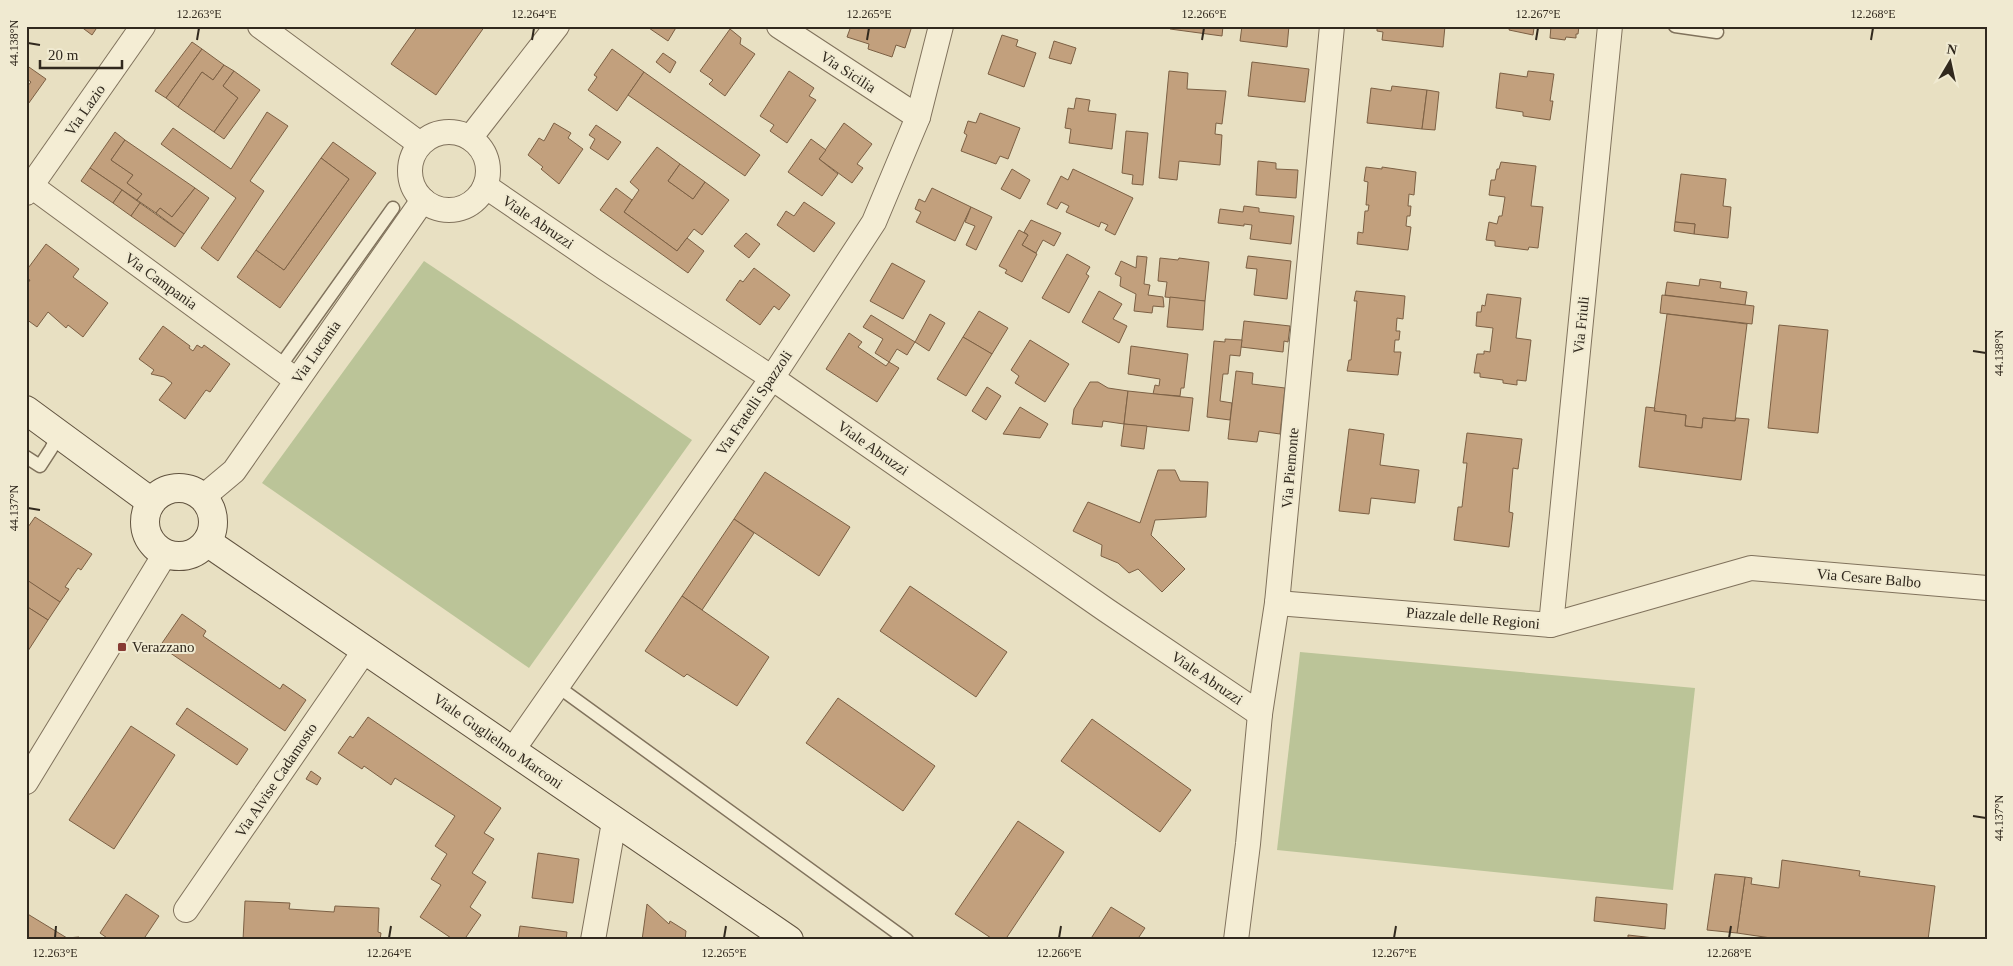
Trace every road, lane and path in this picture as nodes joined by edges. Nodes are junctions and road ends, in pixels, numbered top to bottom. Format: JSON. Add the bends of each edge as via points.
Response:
{"nodes":[{"id":1,"x":143,"y":26,"type":"edge"},
{"id":2,"x":260,"y":26,"type":"edge"},
{"id":3,"x":556,"y":26,"type":"edge"},
{"id":4,"x":779,"y":26,"type":"edge"},
{"id":5,"x":941,"y":26,"type":"edge"},
{"id":6,"x":1332,"y":26,"type":"edge"},
{"id":7,"x":1610,"y":26,"type":"edge"},
{"id":8,"x":1675,"y":26,"type":"edge"},
{"id":9,"x":1717,"y":32,"type":"dead end"},
{"id":10,"x":918,"y":117,"type":"junction"},
{"id":11,"x":470,"y":138,"type":"junction"},
{"id":12,"x":420,"y":144,"type":"junction"},
{"id":13,"x":485,"y":186,"type":"junction"},
{"id":14,"x":28,"y":187,"type":"edge"},
{"id":15,"x":423,"y":200,"type":"junction"},
{"id":16,"x":393,"y":208,"type":"dead end"},
{"id":17,"x":288,"y":374,"type":"junction"},
{"id":18,"x":772,"y":378,"type":"junction"},
{"id":19,"x":26,"y":410,"type":"edge"},
{"id":20,"x":59,"y":433,"type":"junction"},
{"id":21,"x":26,"y":457,"type":"edge"},
{"id":22,"x":203,"y":497,"type":"junction"},
{"id":23,"x":150,"y":501,"type":"junction"},
{"id":24,"x":207,"y":542,"type":"junction"},
{"id":25,"x":165,"y":554,"type":"junction"},
{"id":26,"x":1751,"y":568,"type":"joint"},
{"id":27,"x":1987,"y":588,"type":"edge"},
{"id":28,"x":1277,"y":603,"type":"junction"},
{"id":29,"x":1551,"y":625,"type":"junction"},
{"id":30,"x":364,"y":650,"type":"junction"},
{"id":31,"x":557,"y":686,"type":"junction"},
{"id":32,"x":1260,"y":714,"type":"junction"},
{"id":33,"x":512,"y":751,"type":"junction"},
{"id":34,"x":26,"y":782,"type":"edge"},
{"id":35,"x":614,"y":822,"type":"junction"},
{"id":36,"x":186,"y":910,"type":"dead end"},
{"id":37,"x":1239,"y":910,"type":"junction"},
{"id":38,"x":593,"y":940,"type":"edge"},
{"id":39,"x":789,"y":940,"type":"edge"},
{"id":40,"x":907,"y":940,"type":"edge"},
{"id":41,"x":1236,"y":940,"type":"edge"},
{"id":42,"x":1250,"y":940,"type":"edge"}],
"edges":[{"from":1,"to":14,"type":"street","name":"Via Lazio"},
{"from":2,"to":12,"type":"street"},
{"from":3,"to":11,"type":"street"},
{"from":4,"to":10,"type":"street","name":"Via Sicilia"},
{"from":5,"to":10,"type":"street","name":"Via Fratelli Spazzoli"},
{"from":6,"to":28,"type":"street","name":"Via Piemonte"},
{"from":7,"to":29,"type":"street","name":"Via Friuli"},
{"from":8,"to":9,"type":"lane"},
{"from":10,"to":18,"type":"street","name":"Via Fratelli Spazzoli","via":[[874,222]]},
{"from":11,"to":12,"type":"street","via":[[460,133],[439,133]]},
{"from":11,"to":13,"type":"street","via":[[486,159]]},
{"from":12,"to":15,"type":"street","via":[[410,167],[415,191]]},
{"from":13,"to":15,"type":"street","via":[[479,196],[458,208],[446,210]]},
{"from":13,"to":18,"type":"street","name":"Viale Abruzzi"},
{"from":14,"to":17,"type":"street","name":"Via Campania"},
{"from":15,"to":17,"type":"street","name":"Via Lucania"},
{"from":16,"to":17,"type":"lane"},
{"from":17,"to":22,"type":"street","name":"Via Lucania","via":[[234,471]]},
{"from":18,"to":31,"type":"street","name":"Via Fratelli Spazzoli"},
{"from":18,"to":32,"type":"street","name":"Viale Abruzzi"},
{"from":19,"to":20,"type":"main road"},
{"from":20,"to":21,"type":"lane","via":[[40,466]]},
{"from":20,"to":23,"type":"main road"},
{"from":22,"to":23,"type":"main road","via":[[181,487],[169,488]]},
{"from":22,"to":24,"type":"main road","via":[[213,520]]},
{"from":23,"to":25,"type":"main road","via":[[144,524],[147,536]]},
{"from":24,"to":25,"type":"main road","via":[[189,555]]},
{"from":24,"to":30,"type":"main road","name":"Viale Guglielmo Marconi"},
{"from":25,"to":34,"type":"street"},
{"from":26,"to":27,"type":"street","name":"Via Cesare Balbo"},
{"from":26,"to":29,"type":"street","name":"Piazzale delle Regioni"},
{"from":28,"to":29,"type":"street","name":"Piazzale delle Regioni"},
{"from":28,"to":32,"type":"street","name":"Via Piemonte"},
{"from":30,"to":33,"type":"main road","name":"Viale Guglielmo Marconi"},
{"from":30,"to":36,"type":"street","name":"Via Alvise Cadamosto"},
{"from":31,"to":33,"type":"street","name":"Via Fratelli Spazzoli"},
{"from":31,"to":40,"type":"lane"},
{"from":32,"to":37,"type":"street","name":"Via Piemonte"},
{"from":33,"to":35,"type":"main road","name":"Viale Guglielmo Marconi"},
{"from":35,"to":38,"type":"street"},
{"from":35,"to":39,"type":"main road","name":"Viale Guglielmo Marconi"},
{"from":37,"to":41,"type":"street","name":"Via Piemonte"},
{"from":37,"to":42,"type":"street"}]}
